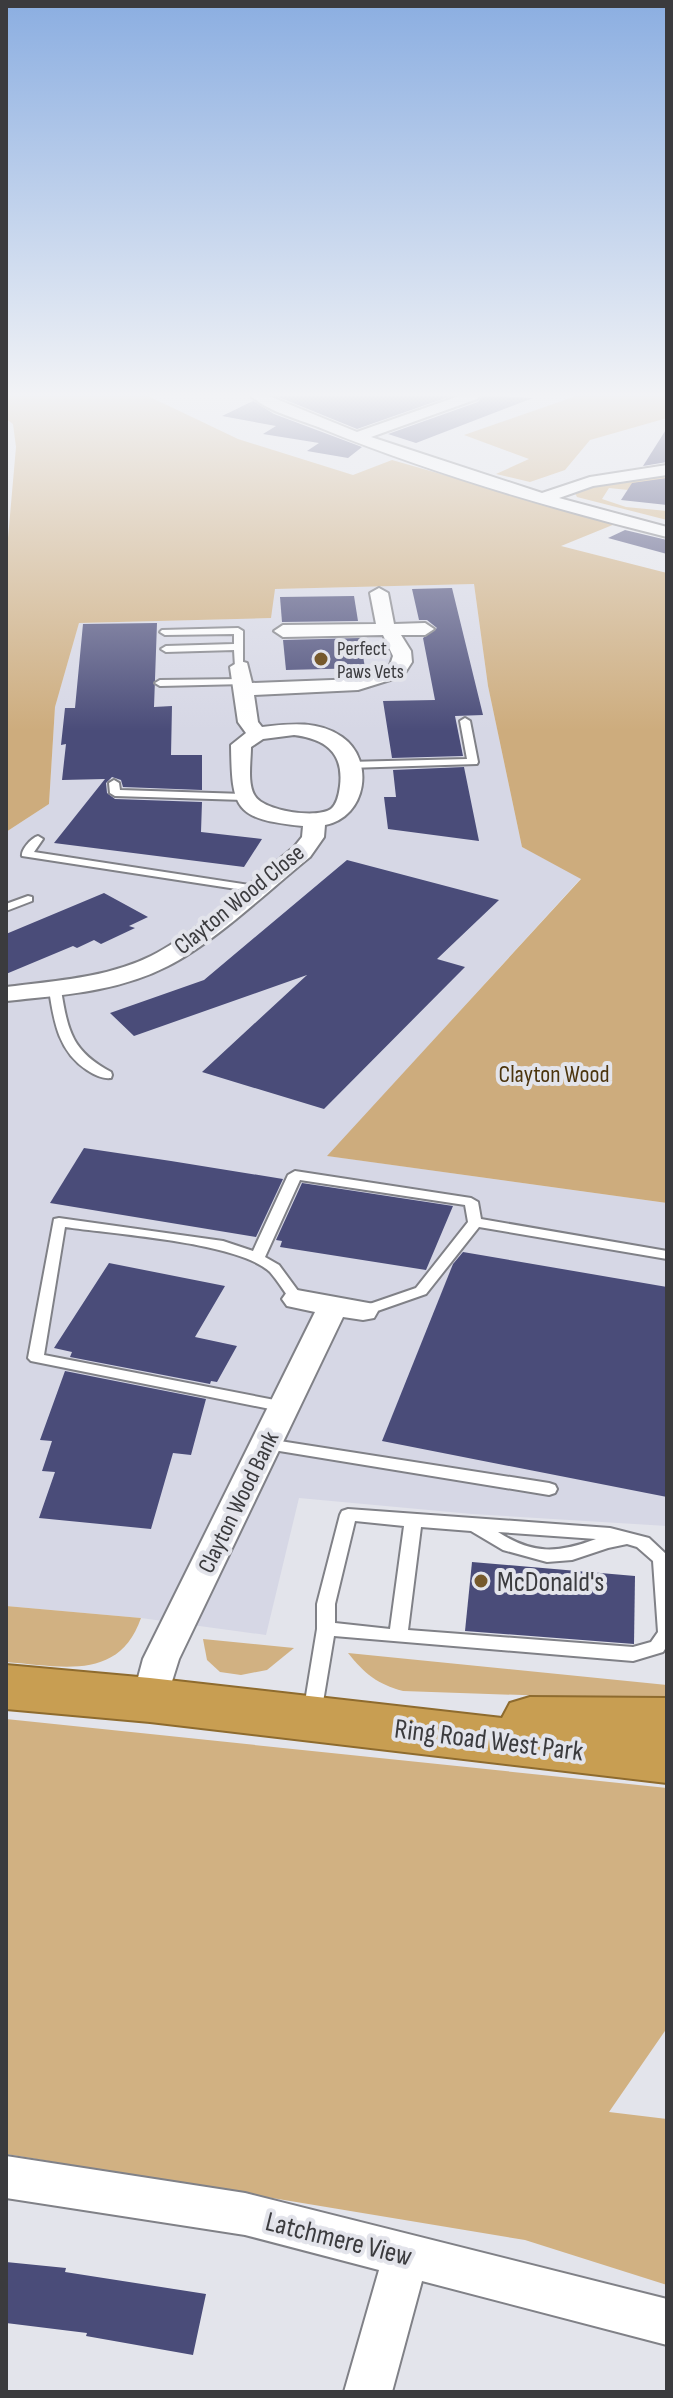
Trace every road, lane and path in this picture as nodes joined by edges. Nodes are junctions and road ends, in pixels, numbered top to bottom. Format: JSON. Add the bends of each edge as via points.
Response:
{"nodes":[{"id":1,"x":579,"y":508,"type":"edge"},
{"id":2,"x":667,"y":532,"type":"edge"},
{"id":3,"x":379,"y":593,"type":"dead end"},
{"id":4,"x":425,"y":629,"type":"dead end"},
{"id":5,"x":390,"y":630,"type":"junction"},
{"id":6,"x":283,"y":631,"type":"dead end"},
{"id":7,"x":165,"y":632,"type":"dead end"},
{"id":8,"x":166,"y":649,"type":"dead end"},
{"id":9,"x":241,"y":671,"type":"junction"},
{"id":10,"x":160,"y":683,"type":"dead end"},
{"id":11,"x":465,"y":721,"type":"dead end"},
{"id":12,"x":257,"y":734,"type":"junction"},
{"id":13,"x":348,"y":765,"type":"junction"},
{"id":14,"x":114,"y":783,"type":"dead end"},
{"id":15,"x":244,"y":797,"type":"junction"},
{"id":16,"x":314,"y":820,"type":"junction"},
{"id":17,"x":38,"y":839,"type":"dead end"},
{"id":18,"x":256,"y":889,"type":"junction"},
{"id":19,"x":28,"y":899,"type":"dead end"},
{"id":20,"x":6,"y":908,"type":"edge"},
{"id":21,"x":55,"y":990,"type":"junction"},
{"id":22,"x":6,"y":994,"type":"edge"},
{"id":23,"x":106,"y":1075,"type":"dead end"},
{"id":24,"x":475,"y":1222,"type":"junction"},
{"id":25,"x":667,"y":1255,"type":"edge"},
{"id":26,"x":257,"y":1258,"type":"junction"},
{"id":27,"x":297,"y":1299,"type":"joint"},
{"id":28,"x":348,"y":1308,"type":"junction"},
{"id":29,"x":285,"y":1407,"type":"junction"},
{"id":30,"x":267,"y":1444,"type":"junction"},
{"id":31,"x":549,"y":1489,"type":"dead end"},
{"id":32,"x":413,"y":1521,"type":"junction"},
{"id":33,"x":476,"y":1525,"type":"junction"},
{"id":34,"x":637,"y":1541,"type":"junction"},
{"id":35,"x":326,"y":1629,"type":"junction"},
{"id":36,"x":398,"y":1636,"type":"junction"},
{"id":37,"x":6,"y":1687,"type":"edge"},
{"id":38,"x":150,"y":1700,"type":"junction"},
{"id":39,"x":312,"y":1718,"type":"junction"},
{"id":40,"x":667,"y":1720,"type":"edge"},
{"id":41,"x":667,"y":1760,"type":"edge"},
{"id":42,"x":6,"y":2177,"type":"edge"},
{"id":43,"x":406,"y":2255,"type":"junction"},
{"id":44,"x":667,"y":2322,"type":"edge"},
{"id":45,"x":368,"y":2392,"type":"edge"}],
"edges":[{"from":1,"to":2,"type":"street"},
{"from":3,"to":5,"type":"street"},
{"from":4,"to":5,"type":"street"},
{"from":5,"to":6,"type":"street"},
{"from":5,"to":9,"type":"street","via":[[404,659],[391,679],[366,685]]},
{"from":7,"to":9,"type":"lane","via":[[238,631]]},
{"from":8,"to":9,"type":"lane"},
{"from":9,"to":10,"type":"lane"},
{"from":9,"to":12,"type":"street","via":[[248,722]]},
{"from":11,"to":13,"type":"lane","via":[[473,762]]},
{"from":12,"to":13,"type":"street","via":[[316,732],[342,746]]},
{"from":12,"to":15,"type":"street","via":[[241,745]]},
{"from":13,"to":16,"type":"street","name":"Clayton Wood Close","via":[[351,790],[346,805],[331,818]]},
{"from":14,"to":15,"type":"lane","via":[[115,793]]},
{"from":15,"to":16,"type":"street","name":"Clayton Wood Close","via":[[266,812]]},
{"from":16,"to":18,"type":"street","name":"Clayton Wood Close","via":[[309,845]]},
{"from":17,"to":18,"type":"lane","via":[[26,854]]},
{"from":18,"to":21,"type":"street","name":"Clayton Wood Close","via":[[158,962],[94,984]]},
{"from":19,"to":20,"type":"lane"},
{"from":21,"to":22,"type":"street","name":"Clayton Wood Close"},
{"from":21,"to":23,"type":"lane","via":[[67,1044],[88,1066]]},
{"from":24,"to":25,"type":"lane"},
{"from":24,"to":26,"type":"lane","via":[[471,1202],[295,1175]]},
{"from":24,"to":28,"type":"lane","via":[[421,1291]]},
{"from":26,"to":27,"type":"lane","via":[[274,1268]]},
{"from":26,"to":29,"type":"lane","via":[[223,1245],[59,1222],[36,1358]]},
{"from":27,"to":28,"type":"street"},
{"from":28,"to":29,"type":"street","name":"Clayton Wood Bank"},
{"from":29,"to":30,"type":"street","name":"Clayton Wood Bank"},
{"from":30,"to":31,"type":"lane"},
{"from":30,"to":38,"type":"street","name":"Clayton Wood Bank","via":[[161,1659]]},
{"from":32,"to":33,"type":"lane"},
{"from":32,"to":35,"type":"lane","via":[[348,1515],[326,1604]]},
{"from":32,"to":36,"type":"lane"},
{"from":33,"to":34,"type":"lane","via":[[610,1534]]},
{"from":33,"to":34,"type":"lane","via":[[493,1539],[543,1555],[570,1555],[616,1540]]},
{"from":34,"to":36,"type":"lane","via":[[661,1559],[667,1633],[657,1647],[633,1654]]},
{"from":35,"to":36,"type":"lane"},
{"from":35,"to":39,"type":"lane"},
{"from":37,"to":38,"type":"highway","name":"Ring Road West Park"},
{"from":38,"to":39,"type":"highway","name":"Ring Road West Park"},
{"from":39,"to":40,"type":"highway","name":"Ring Road West Park"},
{"from":39,"to":41,"type":"highway","name":"Ring Road West Park"},
{"from":42,"to":43,"type":"street","name":"Latchmere View","via":[[245,2214]]},
{"from":43,"to":44,"type":"street","name":"Latchmere View"},
{"from":43,"to":45,"type":"street"}]}
